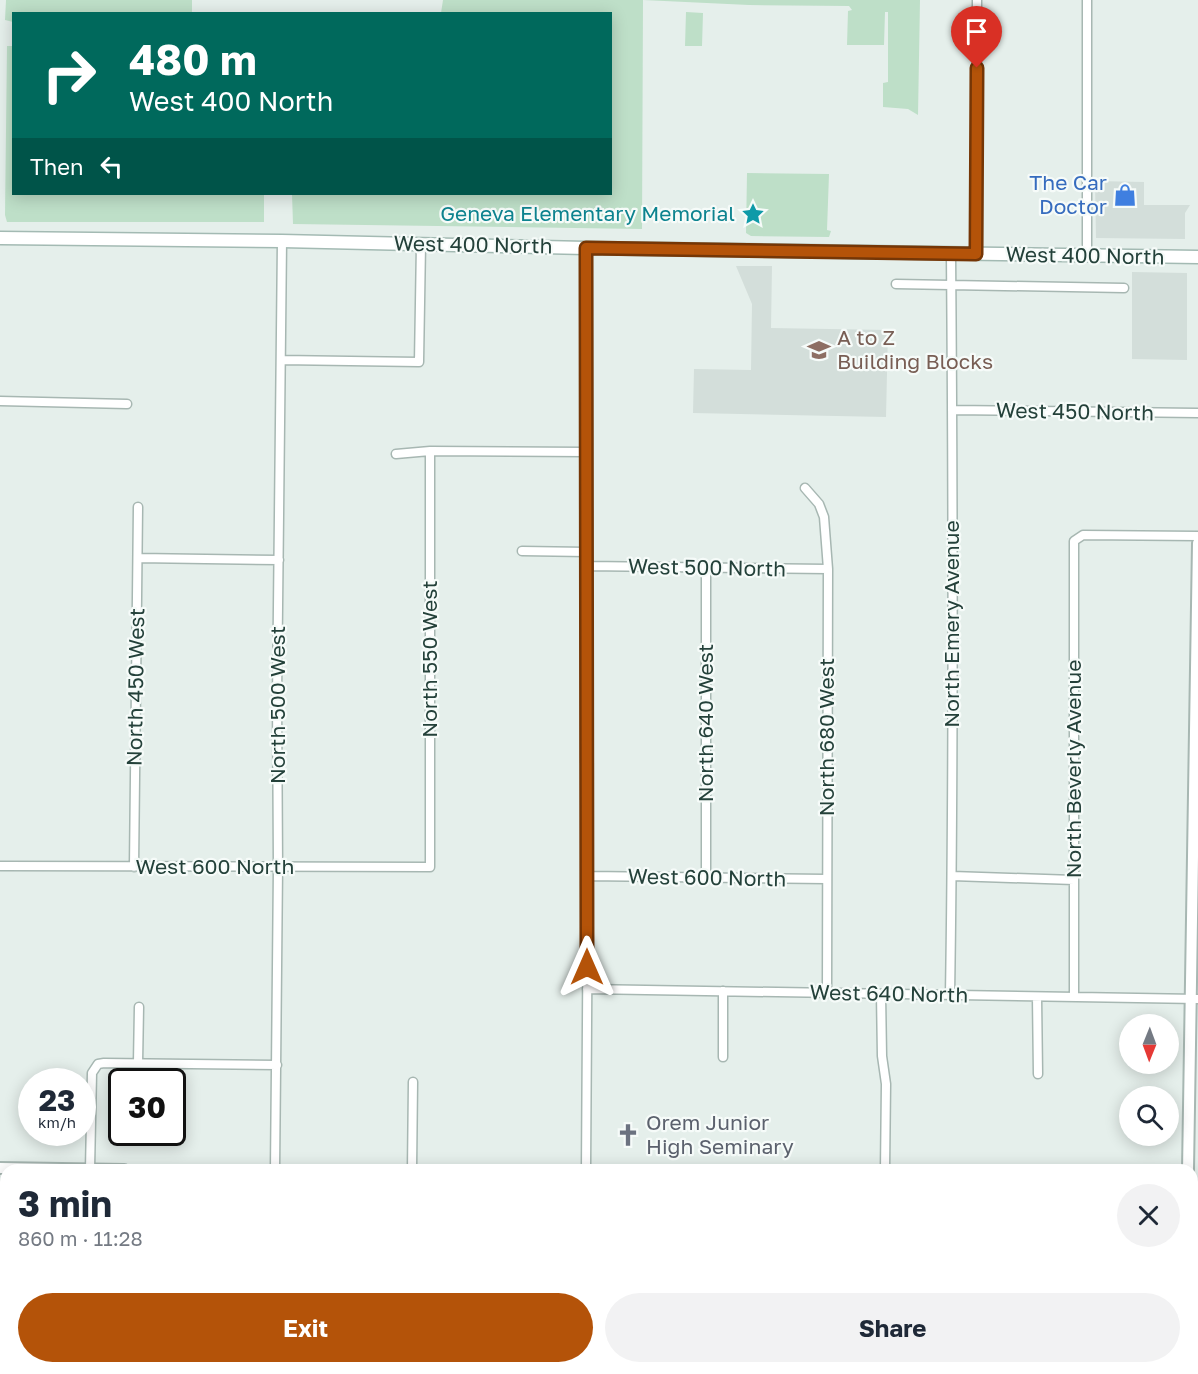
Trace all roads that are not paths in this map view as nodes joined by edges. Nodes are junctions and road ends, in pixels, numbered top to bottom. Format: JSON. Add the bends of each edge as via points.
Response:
{"nodes":[{"id":1,"x":977,"y":0,"type":"edge"},
{"id":2,"x":1087,"y":0,"type":"edge"},
{"id":3,"x":0,"y":238,"type":"edge"},
{"id":4,"x":282,"y":241,"type":"junction"},
{"id":5,"x":421,"y":244,"type":"junction"},
{"id":6,"x":586,"y":248,"type":"junction"},
{"id":7,"x":951,"y":254,"type":"junction"},
{"id":8,"x":976,"y":254,"type":"junction"},
{"id":9,"x":1087,"y":256,"type":"junction"},
{"id":10,"x":1198,"y":257,"type":"edge"},
{"id":11,"x":896,"y":285,"type":"dead end"},
{"id":12,"x":951,"y":286,"type":"junction"},
{"id":13,"x":1124,"y":288,"type":"dead end"},
{"id":14,"x":281,"y":360,"type":"junction"},
{"id":15,"x":0,"y":402,"type":"edge"},
{"id":16,"x":127,"y":404,"type":"dead end"},
{"id":17,"x":952,"y":410,"type":"junction"},
{"id":18,"x":1198,"y":413,"type":"edge"},
{"id":19,"x":430,"y":451,"type":"junction"},
{"id":20,"x":586,"y":452,"type":"junction"},
{"id":21,"x":396,"y":454,"type":"dead end"},
{"id":22,"x":805,"y":488,"type":"dead end"},
{"id":23,"x":138,"y":507,"type":"dead end"},
{"id":24,"x":1198,"y":536,"type":"edge"},
{"id":25,"x":1198,"y":543,"type":"edge"},
{"id":26,"x":522,"y":551,"type":"dead end"},
{"id":27,"x":587,"y":552,"type":"junction"},
{"id":28,"x":138,"y":558,"type":"junction"},
{"id":29,"x":279,"y":560,"type":"junction"},
{"id":30,"x":587,"y":566,"type":"junction"},
{"id":31,"x":706,"y":568,"type":"junction"},
{"id":32,"x":828,"y":569,"type":"junction"},
{"id":33,"x":1197,"y":675,"type":"edge"},
{"id":34,"x":0,"y":866,"type":"edge"},
{"id":35,"x":134,"y":867,"type":"junction"},
{"id":36,"x":278,"y":867,"type":"junction"},
{"id":37,"x":430,"y":867,"type":"joint"},
{"id":38,"x":588,"y":876,"type":"junction"},
{"id":39,"x":952,"y":876,"type":"junction"},
{"id":40,"x":706,"y":878,"type":"junction"},
{"id":41,"x":826,"y":879,"type":"junction"},
{"id":42,"x":1074,"y":880,"type":"junction"},
{"id":43,"x":587,"y":989,"type":"junction"},
{"id":44,"x":723,"y":991,"type":"junction"},
{"id":45,"x":826,"y":993,"type":"junction"},
{"id":46,"x":882,"y":994,"type":"junction"},
{"id":47,"x":950,"y":995,"type":"junction"},
{"id":48,"x":1037,"y":997,"type":"junction"},
{"id":49,"x":1074,"y":998,"type":"junction"},
{"id":50,"x":1195,"y":999,"type":"edge"},
{"id":51,"x":139,"y":1007,"type":"dead end"},
{"id":52,"x":723,"y":1058,"type":"dead end"},
{"id":53,"x":138,"y":1063,"type":"junction"},
{"id":54,"x":277,"y":1065,"type":"junction"},
{"id":55,"x":1038,"y":1074,"type":"dead end"},
{"id":56,"x":413,"y":1082,"type":"dead end"},
{"id":57,"x":90,"y":1164,"type":"edge"},
{"id":58,"x":275,"y":1164,"type":"edge"},
{"id":59,"x":412,"y":1164,"type":"edge"},
{"id":60,"x":586,"y":1164,"type":"edge"},
{"id":61,"x":885,"y":1164,"type":"edge"},
{"id":62,"x":1188,"y":1164,"type":"edge"}],
"edges":[{"from":1,"to":8,"type":"street"},
{"from":2,"to":9,"type":"street"},
{"from":3,"to":4,"type":"main road","name":"West 400 North"},
{"from":4,"to":5,"type":"main road","name":"West 400 North"},
{"from":4,"to":14,"type":"street","name":"North 500 West"},
{"from":5,"to":6,"type":"main road","name":"West 400 North"},
{"from":5,"to":14,"type":"street","via":[[419,363]]},
{"from":6,"to":7,"type":"main road","name":"West 400 North"},
{"from":6,"to":20,"type":"street"},
{"from":7,"to":8,"type":"main road","name":"West 400 North"},
{"from":7,"to":12,"type":"street","name":"North Emery Avenue"},
{"from":8,"to":9,"type":"main road","name":"West 400 North"},
{"from":9,"to":10,"type":"main road","name":"West 400 North"},
{"from":11,"to":12,"type":"street"},
{"from":12,"to":13,"type":"street"},
{"from":12,"to":17,"type":"street","name":"North Emery Avenue"},
{"from":14,"to":29,"type":"street","name":"North 500 West"},
{"from":15,"to":16,"type":"street"},
{"from":17,"to":18,"type":"street","name":"West 450 North"},
{"from":17,"to":39,"type":"street","name":"North Emery Avenue"},
{"from":19,"to":20,"type":"street"},
{"from":19,"to":21,"type":"street"},
{"from":19,"to":37,"type":"street","name":"North 550 West"},
{"from":20,"to":27,"type":"street"},
{"from":22,"to":32,"type":"street","name":"North 680 West","via":[[824,517]]},
{"from":23,"to":28,"type":"street","name":"North 450 West"},
{"from":24,"to":42,"type":"street","name":"North Beverly Avenue","via":[[1083,535],[1074,541]]},
{"from":25,"to":33,"type":"street"},
{"from":26,"to":27,"type":"street"},
{"from":27,"to":30,"type":"street"},
{"from":28,"to":29,"type":"street"},
{"from":28,"to":35,"type":"street","name":"North 450 West"},
{"from":29,"to":36,"type":"street","name":"North 500 West"},
{"from":30,"to":31,"type":"street","name":"West 500 North"},
{"from":30,"to":38,"type":"street"},
{"from":31,"to":32,"type":"street","name":"West 500 North"},
{"from":31,"to":40,"type":"street","name":"North 640 West"},
{"from":32,"to":41,"type":"street","name":"North 680 West"},
{"from":33,"to":50,"type":"street"},
{"from":34,"to":35,"type":"street","name":"West 600 North"},
{"from":35,"to":36,"type":"street","name":"West 600 North"},
{"from":36,"to":37,"type":"street","name":"West 600 North"},
{"from":36,"to":54,"type":"street","name":"North 500 West"},
{"from":38,"to":40,"type":"street","name":"West 600 North"},
{"from":38,"to":43,"type":"street"},
{"from":39,"to":42,"type":"street"},
{"from":39,"to":47,"type":"street","name":"North Emery Avenue"},
{"from":40,"to":41,"type":"street","name":"West 600 North"},
{"from":41,"to":45,"type":"street","name":"North 680 West"},
{"from":42,"to":49,"type":"street","name":"North Beverly Avenue"},
{"from":43,"to":44,"type":"street","name":"West 640 North"},
{"from":43,"to":60,"type":"street"},
{"from":44,"to":45,"type":"street","name":"West 640 North"},
{"from":44,"to":52,"type":"street"},
{"from":45,"to":46,"type":"street","name":"West 640 North"},
{"from":46,"to":47,"type":"street","name":"West 640 North"},
{"from":46,"to":61,"type":"street"},
{"from":47,"to":48,"type":"street","name":"West 640 North"},
{"from":48,"to":49,"type":"street","name":"West 640 North"},
{"from":48,"to":55,"type":"street"},
{"from":49,"to":50,"type":"street","name":"West 640 North"},
{"from":50,"to":62,"type":"street"},
{"from":51,"to":53,"type":"street"},
{"from":53,"to":54,"type":"street"},
{"from":53,"to":57,"type":"street","via":[[99,1064],[92,1073]]},
{"from":54,"to":58,"type":"street","name":"North 500 West"},
{"from":56,"to":59,"type":"street"}]}
